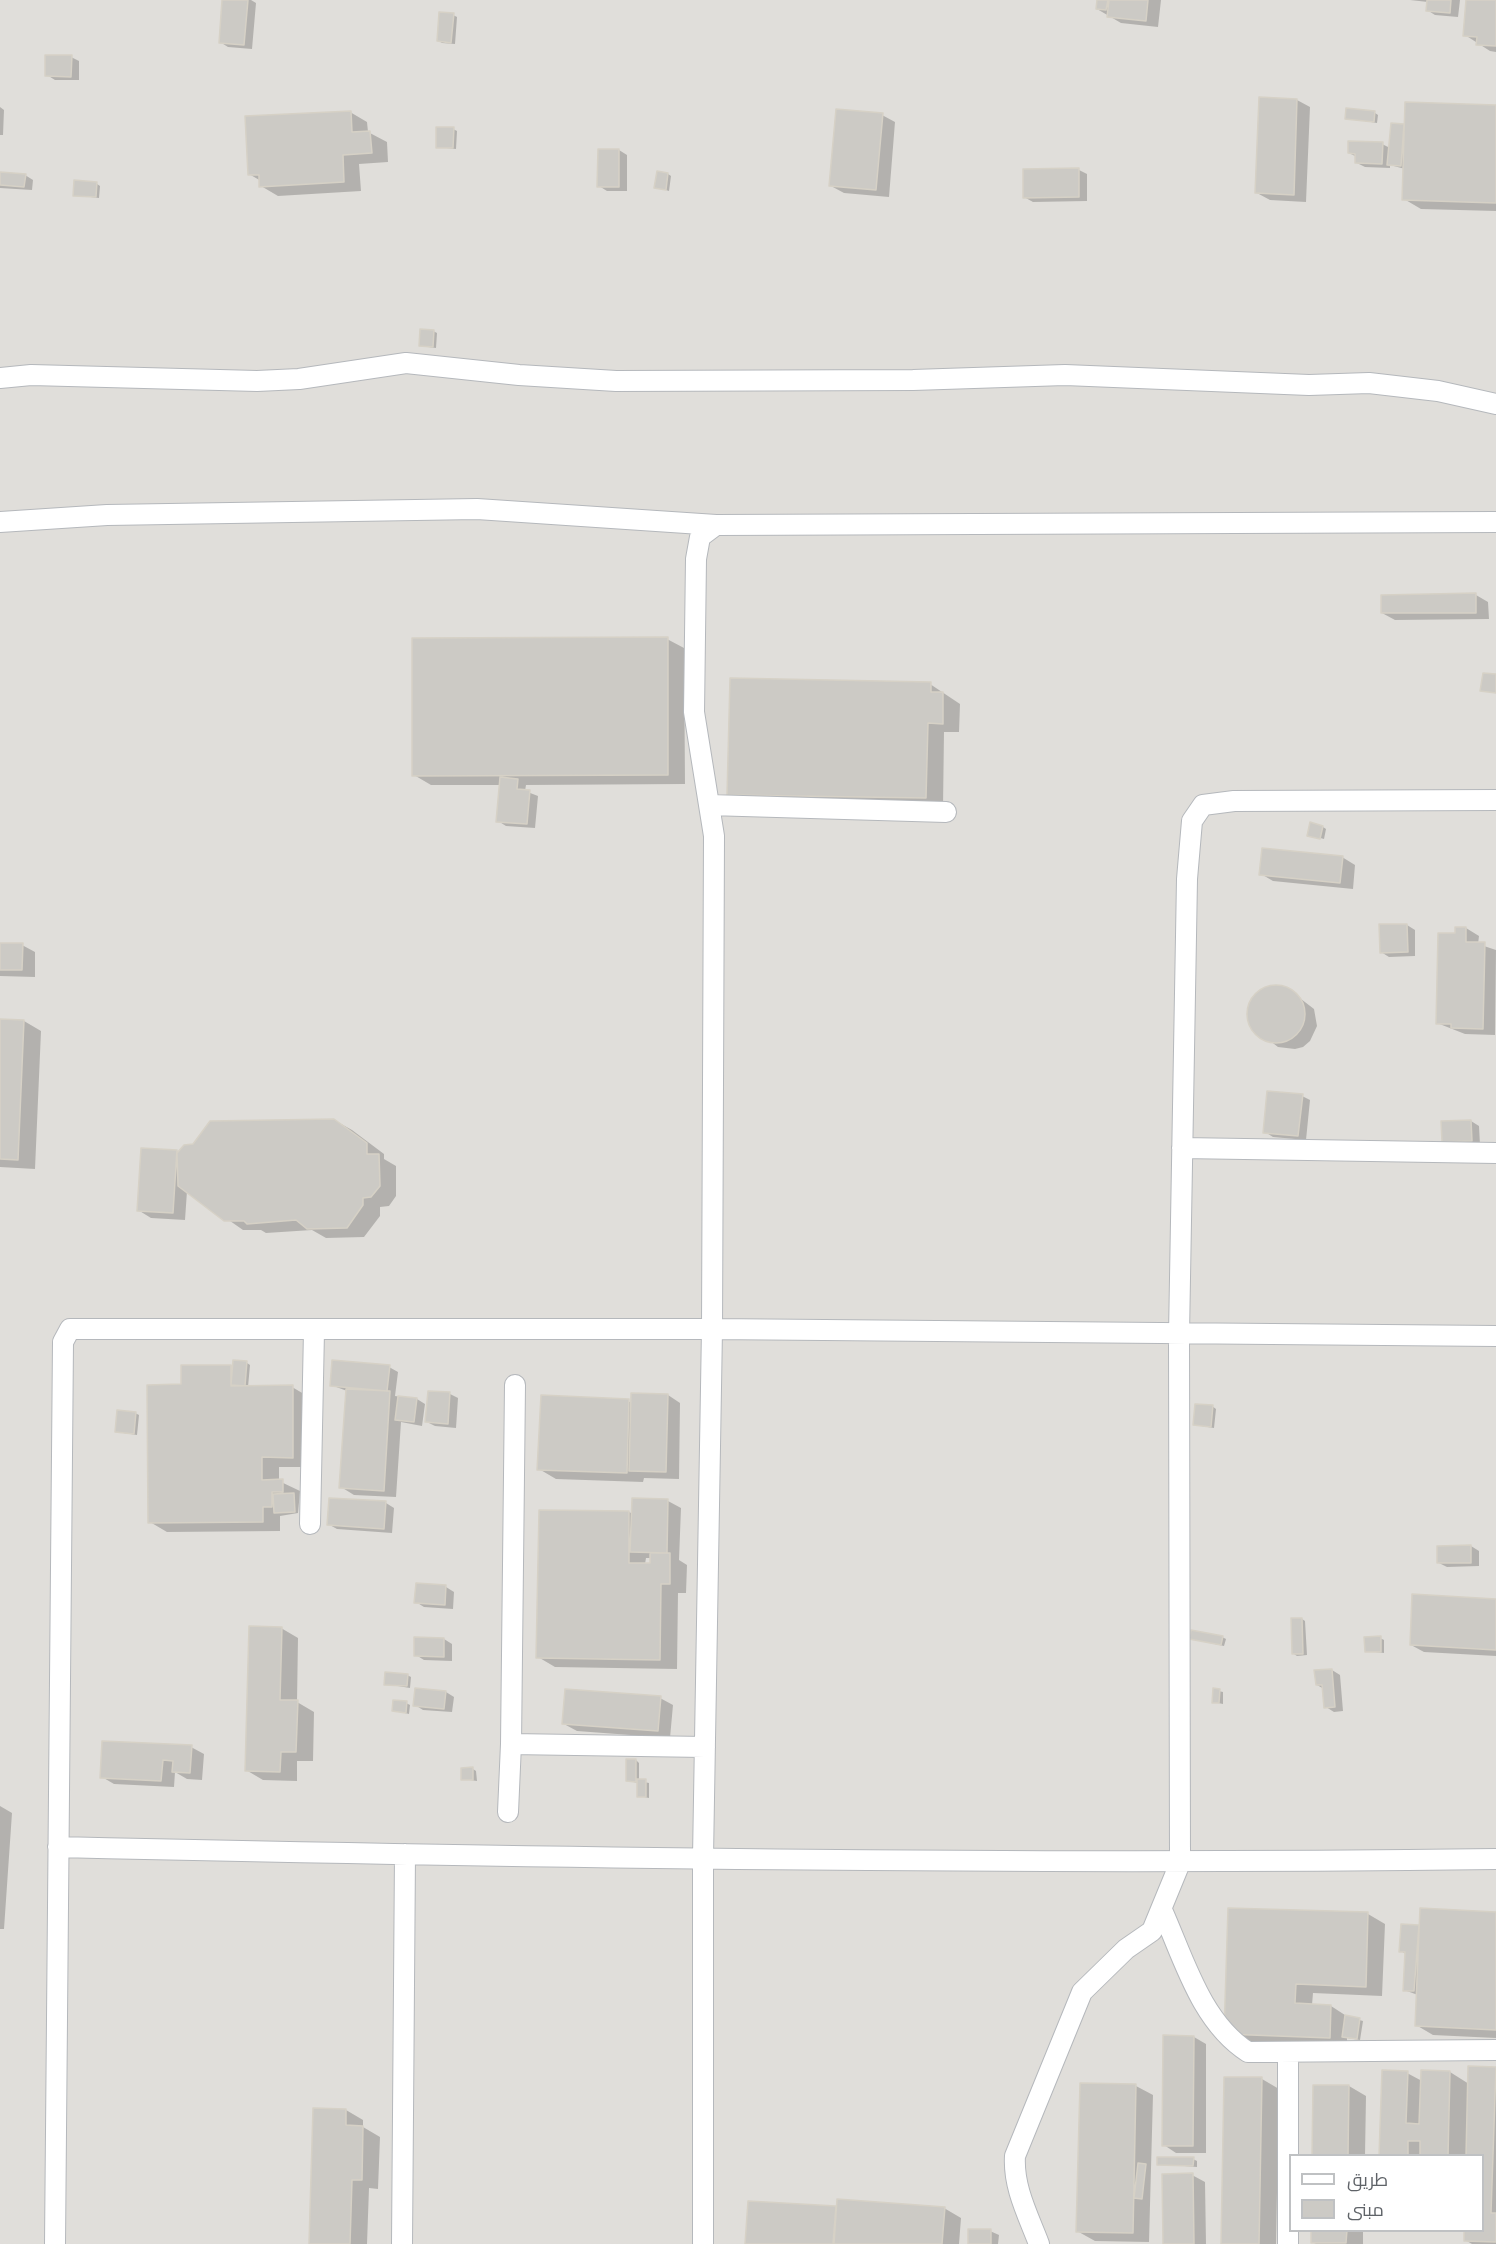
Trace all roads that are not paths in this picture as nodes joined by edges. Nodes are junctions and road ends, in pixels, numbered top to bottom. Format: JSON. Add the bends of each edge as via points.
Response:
{"nodes":[{"id":1,"x":0,"y":378,"type":"edge"},
{"id":2,"x":1496,"y":404,"type":"edge"},
{"id":3,"x":0,"y":522,"type":"edge"},
{"id":4,"x":1496,"y":522,"type":"edge"},
{"id":5,"x":716,"y":525,"type":"junction"},
{"id":6,"x":1496,"y":800,"type":"edge"},
{"id":7,"x":709,"y":805,"type":"junction"},
{"id":8,"x":946,"y":812,"type":"dead end"},
{"id":9,"x":1182,"y":1149,"type":"junction"},
{"id":10,"x":1496,"y":1153,"type":"edge"},
{"id":11,"x":712,"y":1329,"type":"junction"},
{"id":12,"x":314,"y":1330,"type":"junction"},
{"id":13,"x":1179,"y":1335,"type":"junction"},
{"id":14,"x":1496,"y":1336,"type":"edge"},
{"id":15,"x":515,"y":1385,"type":"dead end"},
{"id":16,"x":310,"y":1524,"type":"dead end"},
{"id":17,"x":511,"y":1744,"type":"junction"},
{"id":18,"x":705,"y":1747,"type":"junction"},
{"id":19,"x":508,"y":1812,"type":"dead end"},
{"id":20,"x":58,"y":1847,"type":"junction"},
{"id":21,"x":405,"y":1854,"type":"junction"},
{"id":22,"x":703,"y":1857,"type":"junction"},
{"id":23,"x":1496,"y":1859,"type":"edge"},
{"id":24,"x":1179,"y":1863,"type":"junction"},
{"id":25,"x":1162,"y":1910,"type":"junction"},
{"id":26,"x":1496,"y":2050,"type":"edge"},
{"id":27,"x":1288,"y":2053,"type":"junction"},
{"id":28,"x":55,"y":2244,"type":"edge"},
{"id":29,"x":402,"y":2244,"type":"edge"},
{"id":30,"x":704,"y":2244,"type":"edge"},
{"id":31,"x":1039,"y":2244,"type":"edge"},
{"id":32,"x":1288,"y":2244,"type":"edge"}],
"edges":[{"from":1,"to":2,"type":"lane","via":[[31,375],[257,381],[299,379],[406,363],[616,381],[1065,375],[1309,385],[1370,383],[1438,391]]},
{"from":3,"to":5,"type":"lane","via":[[107,515],[477,509]]},
{"from":4,"to":5,"type":"lane"},
{"from":5,"to":7,"type":"lane","via":[[700,537],[696,559],[694,712]]},
{"from":6,"to":9,"type":"lane","via":[[1234,801],[1203,805],[1192,821],[1187,879]]},
{"from":7,"to":8,"type":"lane"},
{"from":7,"to":11,"type":"lane","via":[[714,836]]},
{"from":9,"to":10,"type":"lane"},
{"from":9,"to":13,"type":"lane"},
{"from":11,"to":12,"type":"lane"},
{"from":11,"to":13,"type":"lane"},
{"from":11,"to":18,"type":"lane"},
{"from":12,"to":16,"type":"lane"},
{"from":12,"to":20,"type":"lane","via":[[86,1328],[70,1329],[63,1342]]},
{"from":13,"to":14,"type":"lane"},
{"from":13,"to":24,"type":"lane"},
{"from":15,"to":17,"type":"lane"},
{"from":17,"to":18,"type":"lane"},
{"from":17,"to":19,"type":"lane"},
{"from":18,"to":22,"type":"lane"},
{"from":20,"to":21,"type":"lane"},
{"from":20,"to":28,"type":"lane"},
{"from":21,"to":22,"type":"lane"},
{"from":21,"to":29,"type":"lane"},
{"from":22,"to":24,"type":"lane"},
{"from":22,"to":30,"type":"lane"},
{"from":23,"to":24,"type":"lane"},
{"from":24,"to":25,"type":"lane"},
{"from":25,"to":27,"type":"lane","via":[[1209,2015],[1231,2042],[1248,2052]]},
{"from":25,"to":31,"type":"lane","via":[[1152,1931],[1126,1949],[1082,1992],[1015,2156],[1019,2194]]},
{"from":26,"to":27,"type":"lane"},
{"from":27,"to":32,"type":"lane"}]}
